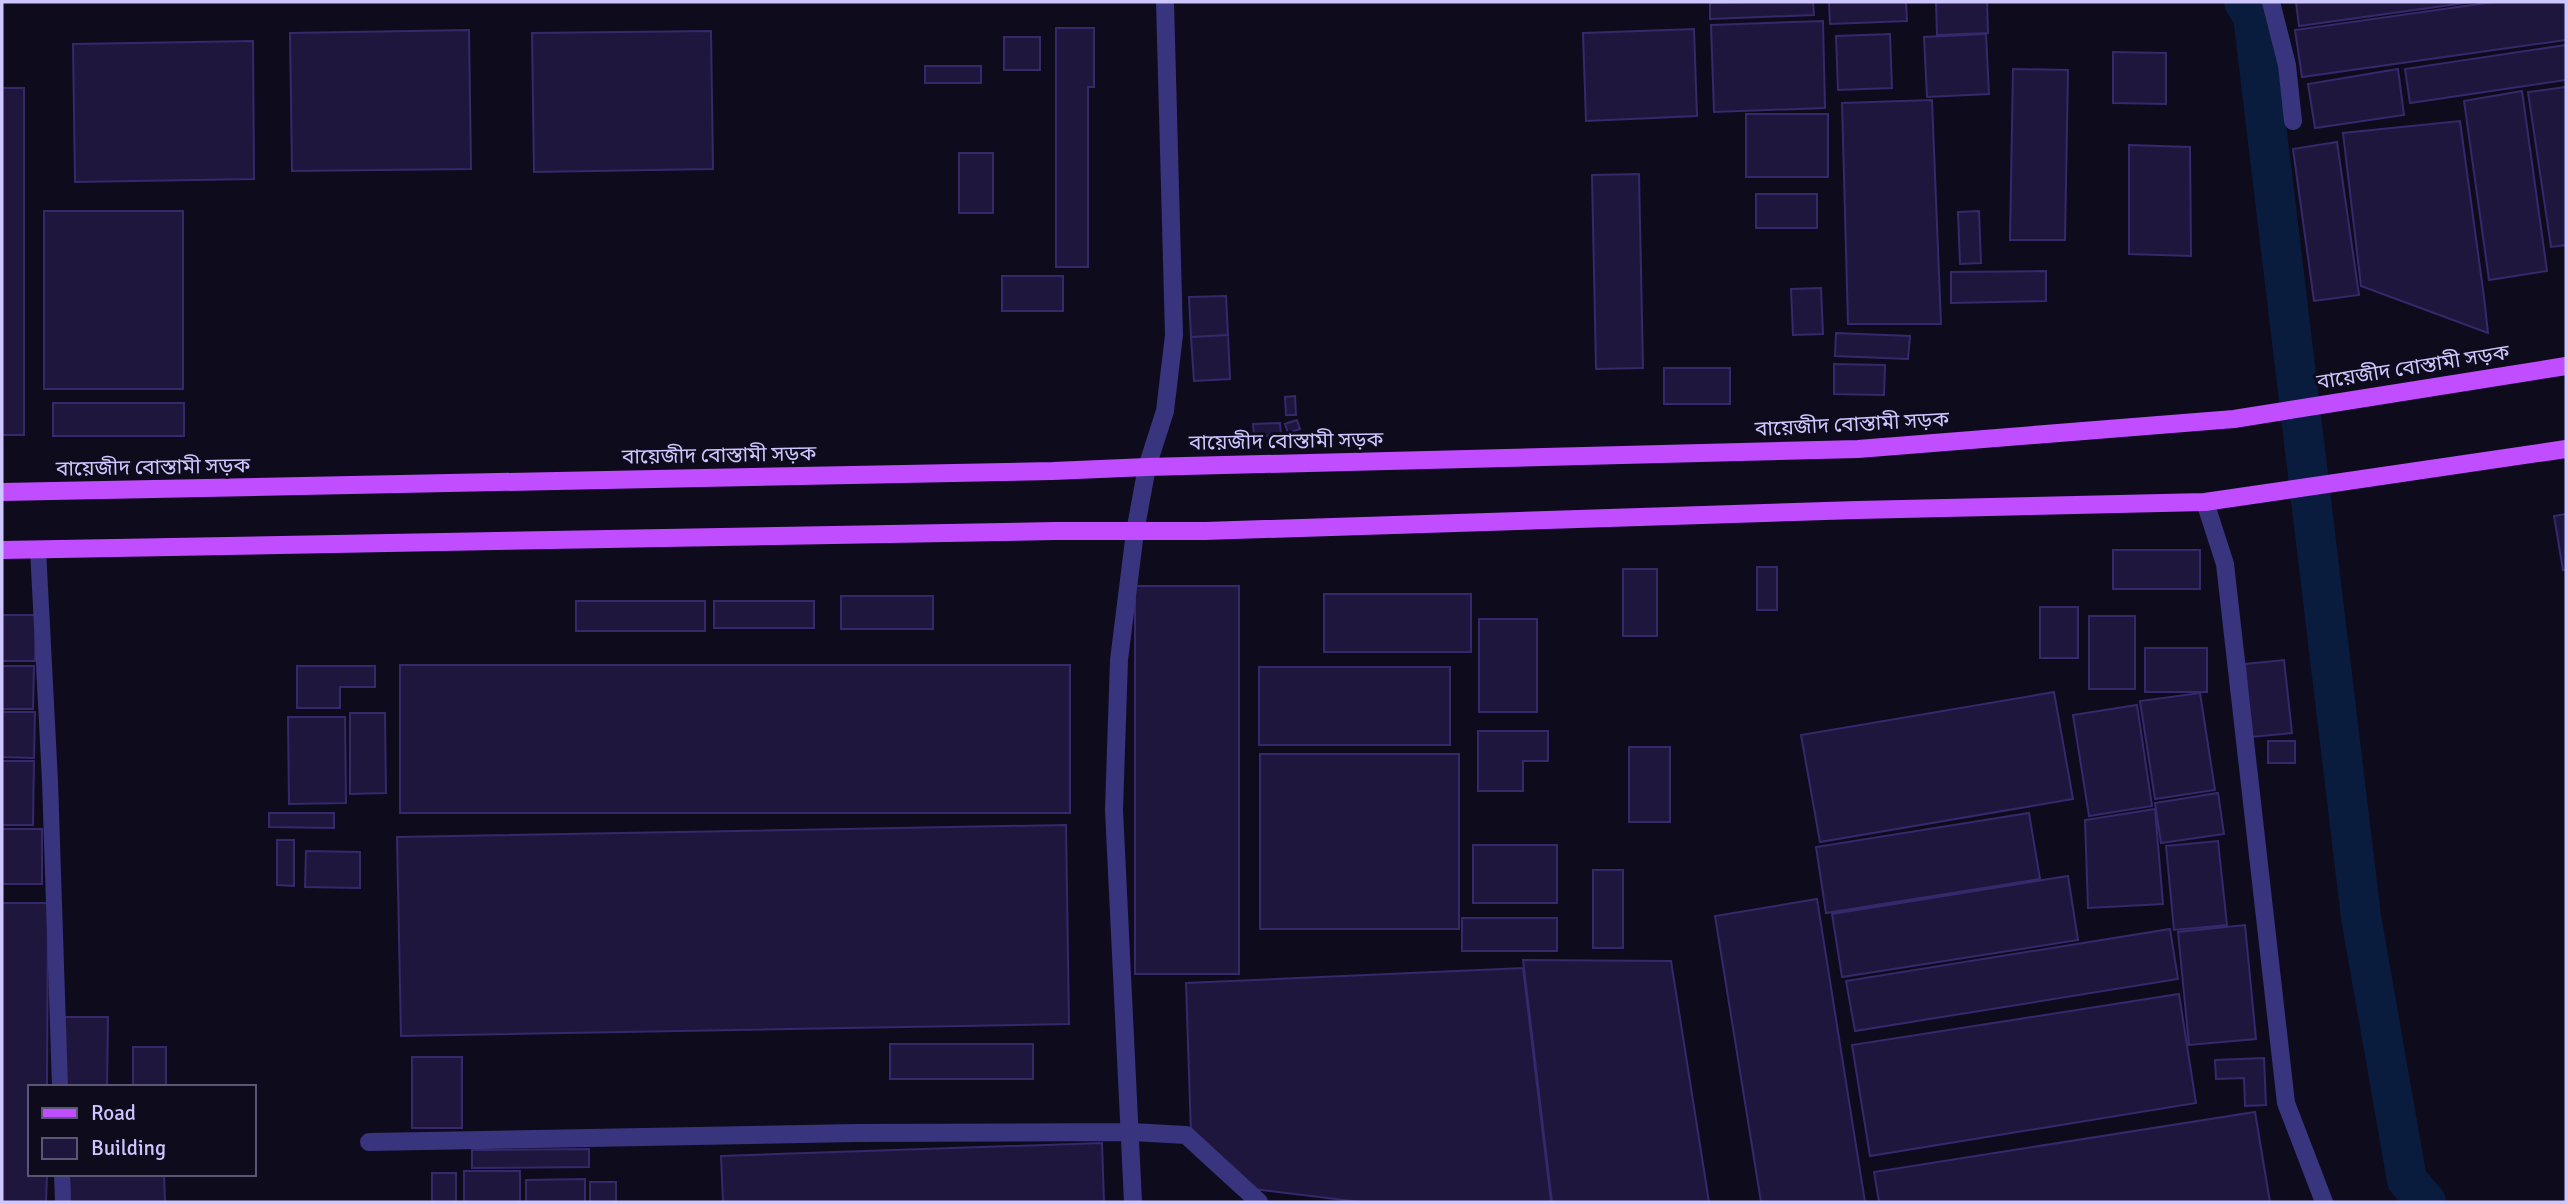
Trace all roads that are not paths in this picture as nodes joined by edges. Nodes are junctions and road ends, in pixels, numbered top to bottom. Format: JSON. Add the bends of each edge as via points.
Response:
{"nodes":[{"id":1,"x":1165,"y":2,"type":"edge"},
{"id":2,"x":2271,"y":2,"type":"edge"},
{"id":3,"x":2293,"y":121,"type":"dead end"},
{"id":4,"x":2566,"y":366,"type":"edge"},
{"id":5,"x":2566,"y":449,"type":"edge"},
{"id":6,"x":1147,"y":467,"type":"junction"},
{"id":7,"x":2,"y":492,"type":"edge"},
{"id":8,"x":2205,"y":502,"type":"junction"},
{"id":9,"x":1135,"y":532,"type":"junction"},
{"id":10,"x":38,"y":549,"type":"junction"},
{"id":11,"x":2,"y":550,"type":"edge"},
{"id":12,"x":60,"y":1085,"type":"edge"},
{"id":13,"x":1130,"y":1132,"type":"junction"},
{"id":14,"x":369,"y":1142,"type":"dead end"},
{"id":15,"x":62,"y":1176,"type":"edge"},
{"id":16,"x":63,"y":1202,"type":"edge"},
{"id":17,"x":1133,"y":1202,"type":"edge"},
{"id":18,"x":1258,"y":1202,"type":"edge"},
{"id":19,"x":2324,"y":1202,"type":"edge"}],
"edges":[{"from":1,"to":6,"type":"street","via":[[1174,335],[1165,411]]},
{"from":2,"to":3,"type":"street","via":[[2287,65]]},
{"from":4,"to":6,"type":"main road","name":"বায়েজীদ বোস্তামী সড়ক","via":[[2234,419],[1858,449]]},
{"from":5,"to":8,"type":"main road"},
{"from":6,"to":7,"type":"main road","name":"বায়েজীদ বোস্তামী সড়ক"},
{"from":6,"to":9,"type":"street"},
{"from":8,"to":9,"type":"main road"},
{"from":8,"to":19,"type":"street","via":[[2225,564],[2286,1103]]},
{"from":9,"to":10,"type":"main road"},
{"from":9,"to":13,"type":"street","via":[[1119,660],[1114,810]]},
{"from":10,"to":11,"type":"main road"},
{"from":10,"to":12,"type":"lane"},
{"from":13,"to":14,"type":"street"},
{"from":13,"to":17,"type":"street"},
{"from":13,"to":18,"type":"street","via":[[1186,1135]]},
{"from":15,"to":16,"type":"lane"}]}
